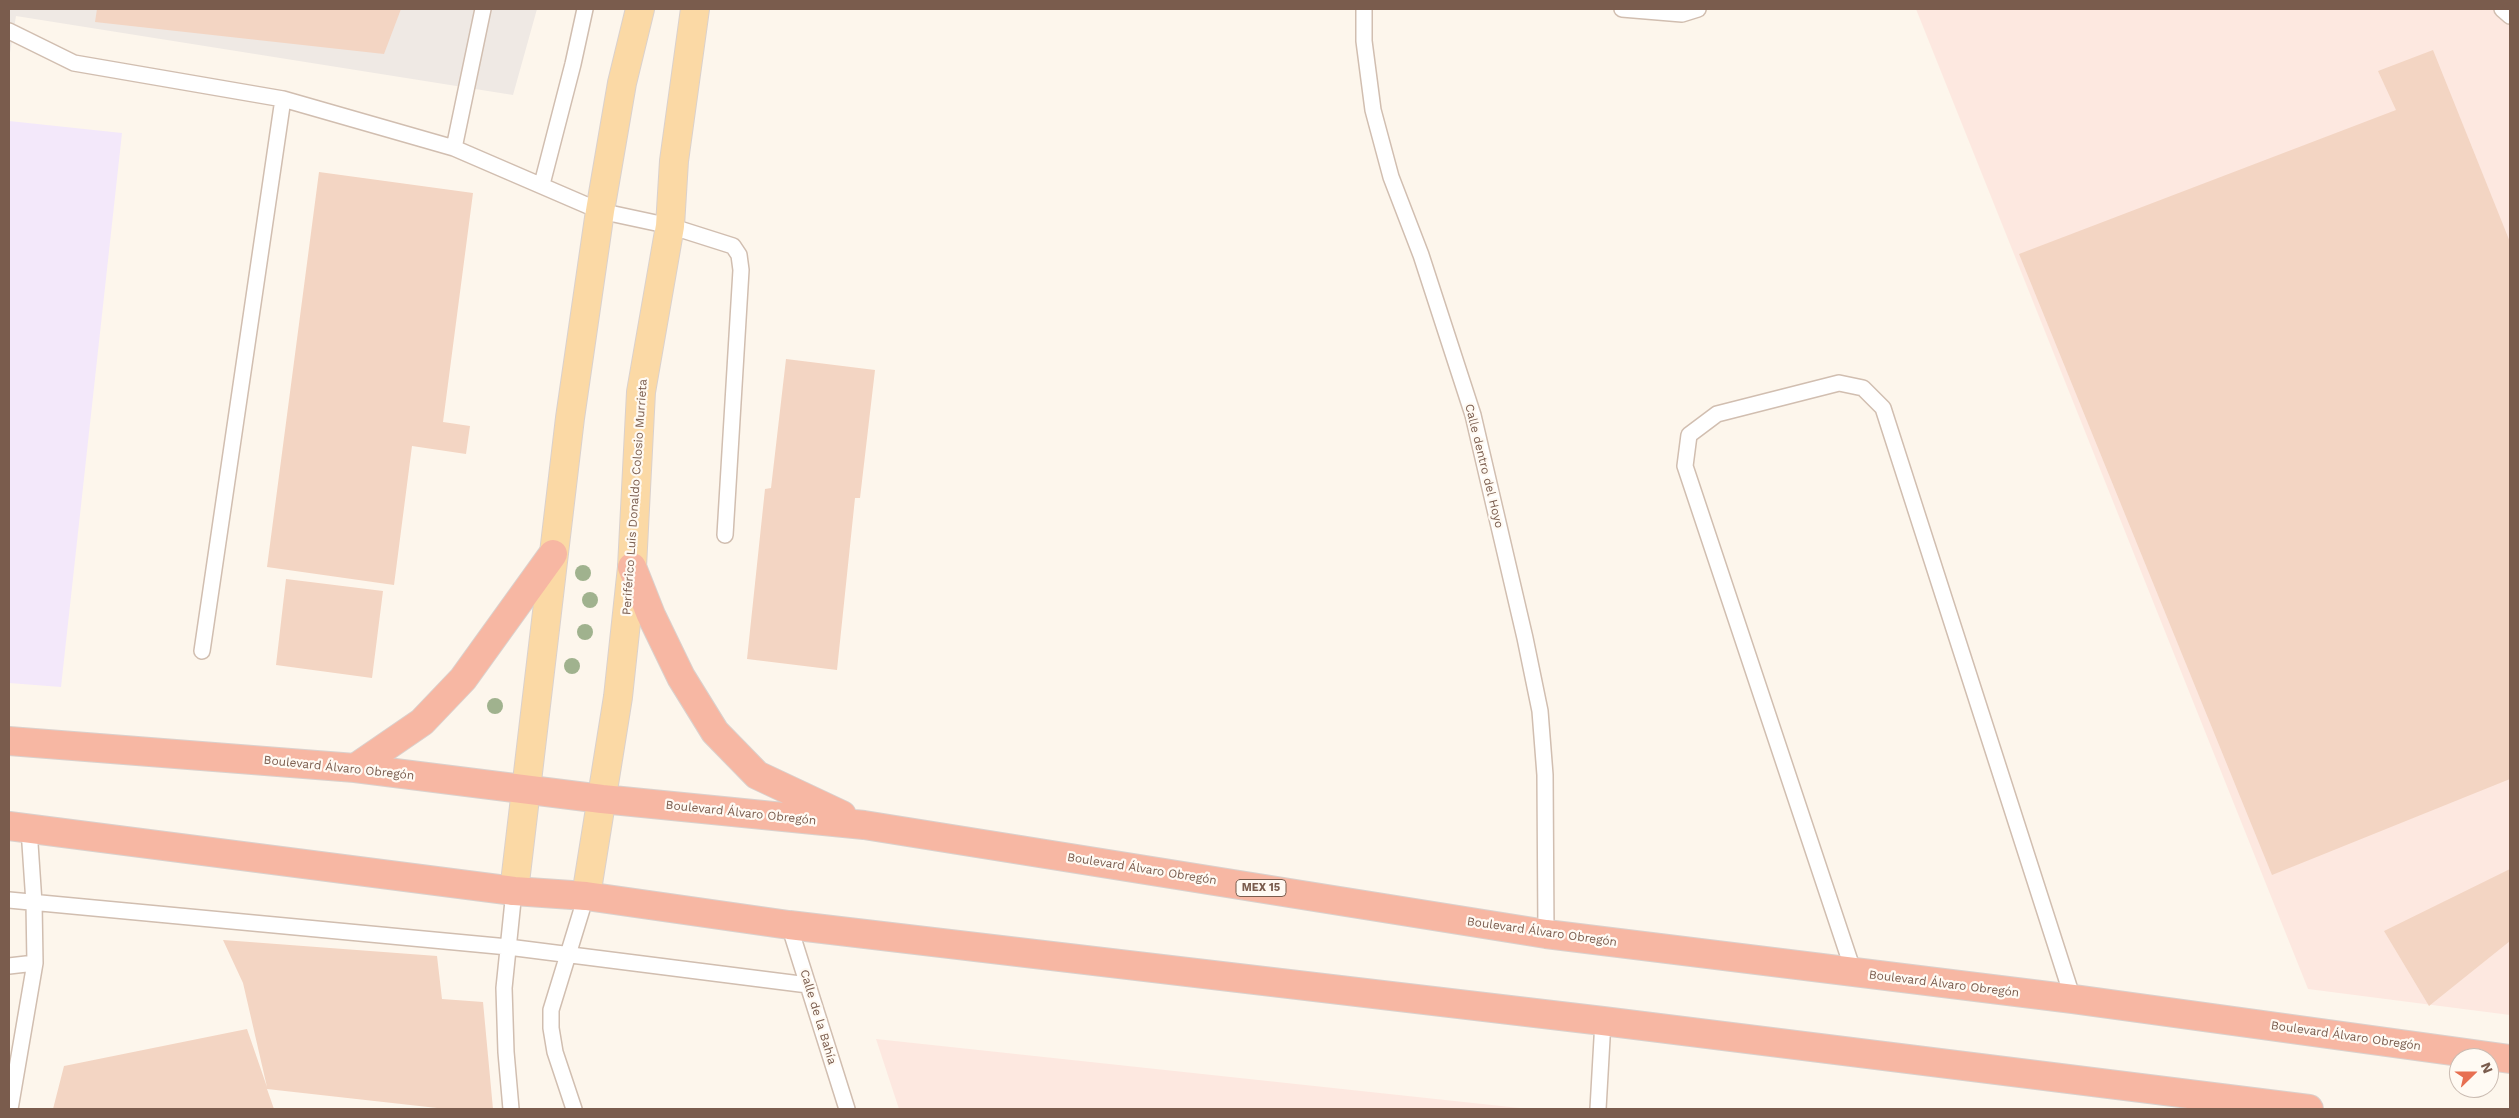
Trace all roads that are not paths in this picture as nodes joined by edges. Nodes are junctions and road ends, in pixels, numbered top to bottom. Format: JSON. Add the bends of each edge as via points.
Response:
{"nodes":[{"id":1,"x":483,"y":9,"type":"edge"},
{"id":2,"x":585,"y":9,"type":"edge"},
{"id":3,"x":640,"y":9,"type":"edge"},
{"id":4,"x":695,"y":9,"type":"edge"},
{"id":5,"x":1364,"y":9,"type":"edge"},
{"id":6,"x":1622,"y":9,"type":"edge"},
{"id":7,"x":1698,"y":9,"type":"edge"},
{"id":8,"x":2502,"y":9,"type":"edge"},
{"id":9,"x":2510,"y":16,"type":"edge"},
{"id":10,"x":9,"y":31,"type":"edge"},
{"id":11,"x":283,"y":98,"type":"junction"},
{"id":12,"x":454,"y":148,"type":"junction"},
{"id":13,"x":542,"y":184,"type":"junction"},
{"id":14,"x":600,"y":211,"type":"junction"},
{"id":15,"x":670,"y":226,"type":"junction"},
{"id":16,"x":725,"y":535,"type":"dead end"},
{"id":17,"x":553,"y":554,"type":"junction"},
{"id":18,"x":632,"y":567,"type":"junction"},
{"id":19,"x":202,"y":651,"type":"dead end"},
{"id":20,"x":9,"y":741,"type":"edge"},
{"id":21,"x":356,"y":768,"type":"junction"},
{"id":22,"x":526,"y":788,"type":"junction"},
{"id":23,"x":602,"y":799,"type":"junction"},
{"id":24,"x":864,"y":825,"type":"junction"},
{"id":25,"x":19,"y":827,"type":"edge"},
{"id":26,"x":514,"y":891,"type":"junction"},
{"id":27,"x":586,"y":896,"type":"junction"},
{"id":28,"x":9,"y":900,"type":"edge"},
{"id":29,"x":34,"y":903,"type":"junction"},
{"id":30,"x":789,"y":925,"type":"junction"},
{"id":31,"x":1546,"y":934,"type":"junction"},
{"id":32,"x":508,"y":947,"type":"junction"},
{"id":33,"x":567,"y":954,"type":"junction"},
{"id":34,"x":35,"y":963,"type":"junction"},
{"id":35,"x":9,"y":966,"type":"edge"},
{"id":36,"x":1854,"y":973,"type":"junction"},
{"id":37,"x":808,"y":985,"type":"junction"},
{"id":38,"x":2073,"y":999,"type":"junction"},
{"id":39,"x":1603,"y":1022,"type":"junction"},
{"id":40,"x":2510,"y":1059,"type":"edge"},
{"id":41,"x":10,"y":1109,"type":"edge"},
{"id":42,"x":511,"y":1109,"type":"edge"},
{"id":43,"x":574,"y":1109,"type":"edge"},
{"id":44,"x":847,"y":1109,"type":"edge"},
{"id":45,"x":1598,"y":1109,"type":"edge"},
{"id":46,"x":2309,"y":1109,"type":"edge"}],
"edges":[{"from":1,"to":12,"type":"lane"},
{"from":2,"to":13,"type":"lane"},
{"from":3,"to":14,"type":"main road","via":[[622,84]]},
{"from":4,"to":15,"type":"main road","name":"Periférico Luis Donaldo Colosio Murrieta","via":[[674,161]]},
{"from":5,"to":31,"type":"lane","name":"Calle dentro del Hoyo","via":[[1364,41],[1373,110],[1391,177],[1472,415],[1540,711],[1545,775]]},
{"from":6,"to":7,"type":"lane","via":[[1682,14]]},
{"from":8,"to":9,"type":"lane"},
{"from":10,"to":11,"type":"lane","via":[[74,63]]},
{"from":11,"to":12,"type":"lane"},
{"from":11,"to":19,"type":"lane"},
{"from":12,"to":13,"type":"lane"},
{"from":13,"to":14,"type":"lane"},
{"from":14,"to":15,"type":"lane"},
{"from":14,"to":17,"type":"main road"},
{"from":15,"to":16,"type":"lane","via":[[733,246],[741,262]]},
{"from":15,"to":18,"type":"main road","name":"Periférico Luis Donaldo Colosio Murrieta","via":[[641,392]]},
{"from":17,"to":21,"type":"highway","via":[[463,679],[422,722]]},
{"from":17,"to":22,"type":"main road"},
{"from":18,"to":23,"type":"main road","name":"Periférico Luis Donaldo Colosio Murrieta","via":[[618,698]]},
{"from":18,"to":24,"type":"highway","via":[[681,677],[715,732],[758,774]]},
{"from":20,"to":21,"type":"highway","name":"Boulevard Álvaro Obregón","number":"MEX 15"},
{"from":21,"to":22,"type":"highway","name":"Boulevard Álvaro Obregón","number":"MEX 15"},
{"from":22,"to":23,"type":"highway","name":"Boulevard Álvaro Obregón","number":"MEX 15"},
{"from":22,"to":26,"type":"main road"},
{"from":23,"to":24,"type":"highway","name":"Boulevard Álvaro Obregón","number":"MEX 15"},
{"from":23,"to":27,"type":"main road","name":"Periférico Luis Donaldo Colosio Murrieta"},
{"from":24,"to":31,"type":"highway","name":"Boulevard Álvaro Obregón","number":"MEX 15"},
{"from":25,"to":26,"type":"highway"},
{"from":25,"to":29,"type":"lane"},
{"from":26,"to":27,"type":"highway"},
{"from":26,"to":32,"type":"lane"},
{"from":27,"to":30,"type":"highway"},
{"from":27,"to":33,"type":"lane"},
{"from":28,"to":29,"type":"lane"},
{"from":29,"to":32,"type":"lane"},
{"from":29,"to":34,"type":"lane"},
{"from":30,"to":37,"type":"lane","name":"Calle de la Bahía"},
{"from":30,"to":39,"type":"highway"},
{"from":31,"to":36,"type":"highway","name":"Boulevard Álvaro Obregón","number":"MEX 15"},
{"from":32,"to":33,"type":"lane"},
{"from":32,"to":42,"type":"lane","via":[[505,1021]]},
{"from":33,"to":37,"type":"lane"},
{"from":33,"to":43,"type":"lane","via":[[551,1010],[551,1028]]},
{"from":34,"to":35,"type":"lane"},
{"from":34,"to":41,"type":"lane"},
{"from":36,"to":38,"type":"highway","name":"Boulevard Álvaro Obregón","number":"MEX 15"},
{"from":36,"to":38,"type":"lane","via":[[1685,466],[1689,435],[1718,414],[1839,383],[1863,388],[1883,408]]},
{"from":37,"to":44,"type":"lane","name":"Calle de la Bahía"},
{"from":38,"to":40,"type":"highway","name":"Boulevard Álvaro Obregón","number":"MEX 15"},
{"from":39,"to":45,"type":"lane"},
{"from":39,"to":46,"type":"highway"}]}
